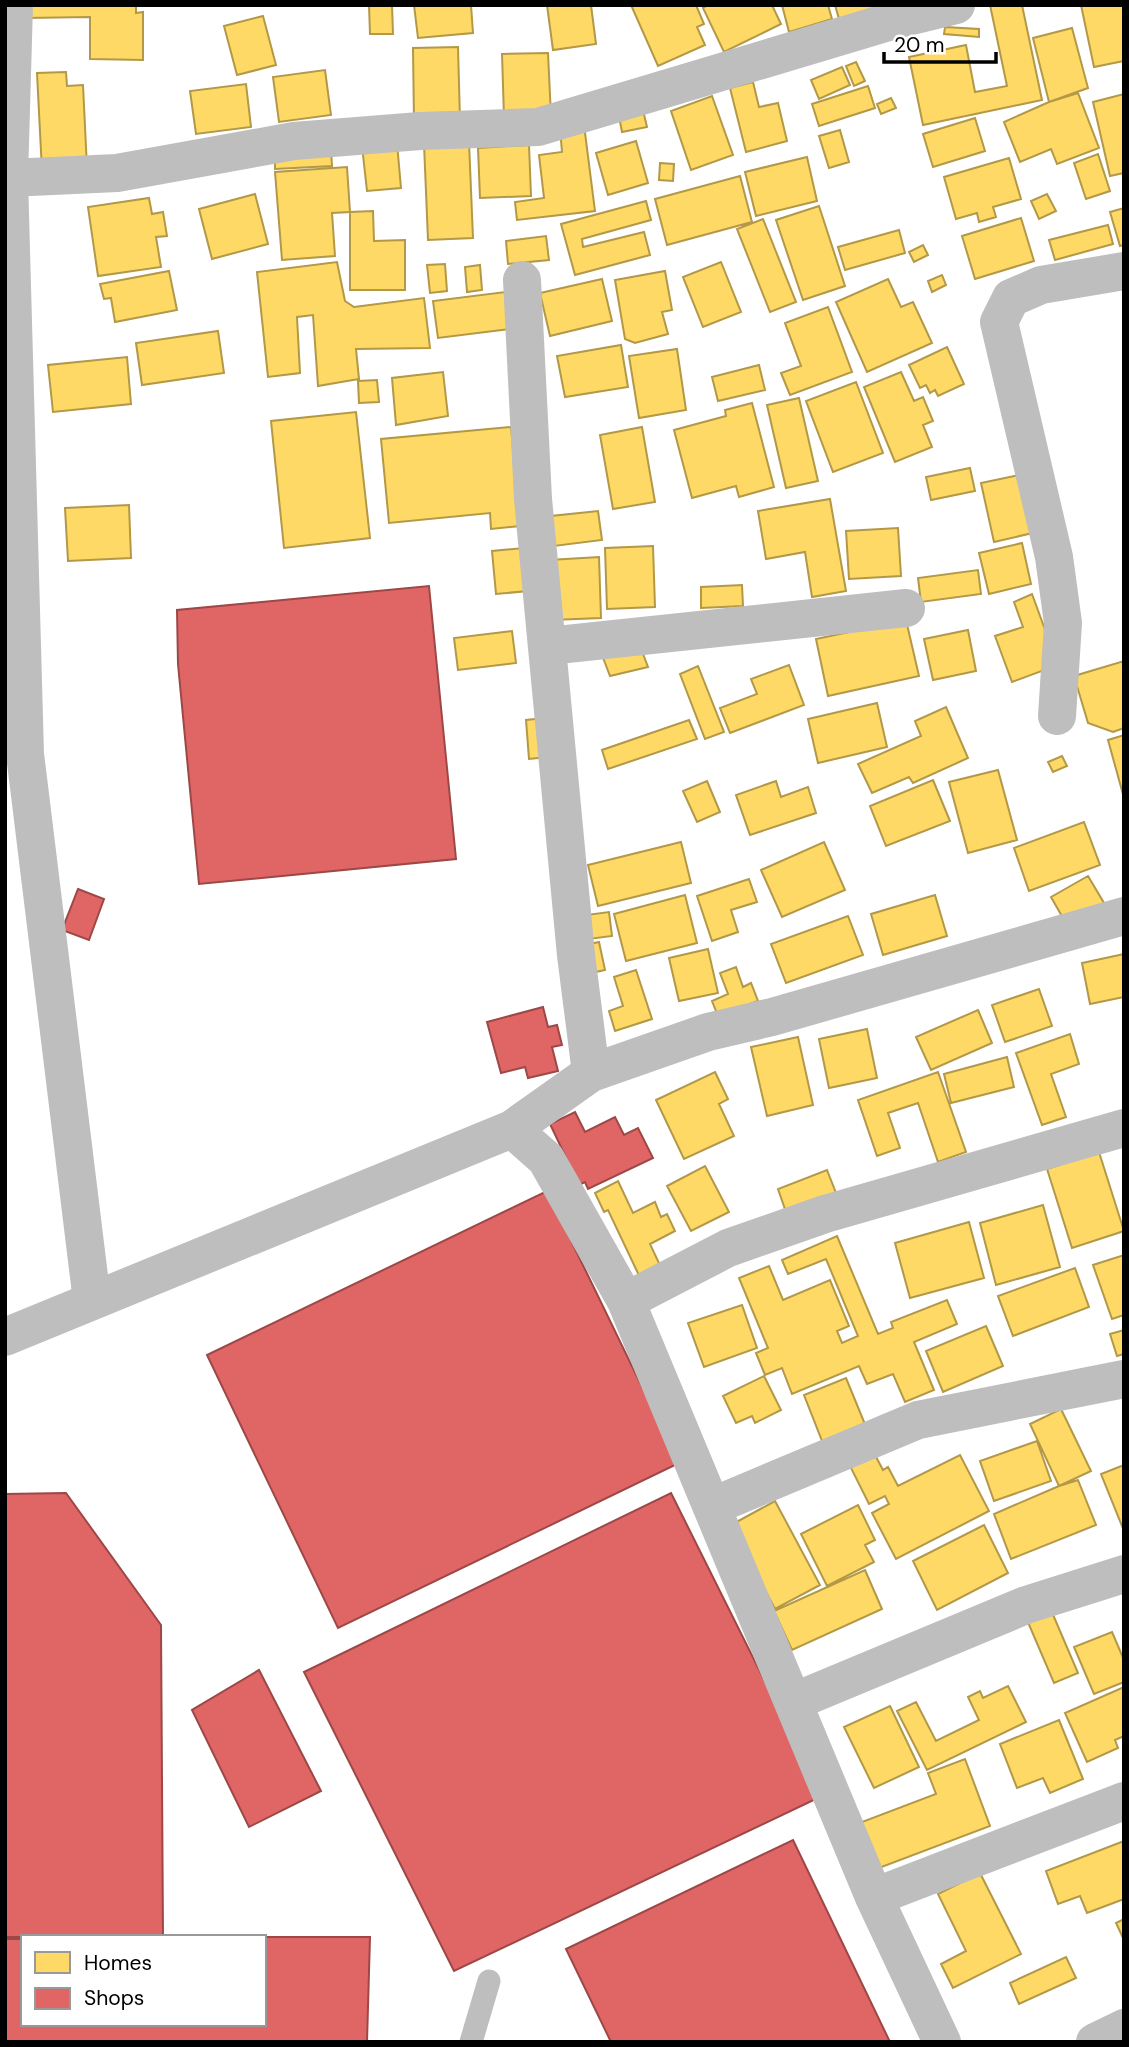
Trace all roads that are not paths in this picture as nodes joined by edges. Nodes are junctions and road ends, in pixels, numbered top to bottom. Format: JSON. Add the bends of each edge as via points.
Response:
{"nodes":[{"id":1,"x":14,"y":5,"type":"edge"},
{"id":2,"x":956,"y":5,"type":"edge"},
{"id":3,"x":894,"y":13,"type":"edge"},
{"id":4,"x":9,"y":178,"type":"junction"},
{"id":5,"x":1124,"y":271,"type":"edge"},
{"id":6,"x":522,"y":280,"type":"dead end"},
{"id":7,"x":906,"y":608,"type":"dead end"},
{"id":8,"x":548,"y":646,"type":"junction"},
{"id":9,"x":1057,"y":716,"type":"dead end"},
{"id":10,"x":1124,"y":916,"type":"edge"},
{"id":11,"x":591,"y":1073,"type":"junction"},
{"id":12,"x":1124,"y":1128,"type":"edge"},
{"id":13,"x":512,"y":1129,"type":"junction"},
{"id":14,"x":92,"y":1301,"type":"junction"},
{"id":15,"x":626,"y":1301,"type":"junction"},
{"id":16,"x":5,"y":1337,"type":"edge"},
{"id":17,"x":1124,"y":1379,"type":"edge"},
{"id":18,"x":713,"y":1506,"type":"junction"},
{"id":19,"x":1124,"y":1574,"type":"edge"},
{"id":20,"x":793,"y":1702,"type":"junction"},
{"id":21,"x":1124,"y":1801,"type":"edge"},
{"id":22,"x":874,"y":1897,"type":"junction"},
{"id":23,"x":489,"y":1981,"type":"dead end"},
{"id":24,"x":1124,"y":2028,"type":"edge"},
{"id":25,"x":471,"y":2042,"type":"edge"},
{"id":26,"x":943,"y":2042,"type":"edge"},
{"id":27,"x":1095,"y":2042,"type":"edge"}],
"edges":[{"from":1,"to":4,"type":"street"},
{"from":2,"to":3,"type":"street"},
{"from":3,"to":4,"type":"street","via":[[538,127],[295,141],[117,173]]},
{"from":4,"to":14,"type":"street","via":[[25,754]]},
{"from":5,"to":9,"type":"street","via":[[1041,285],[1011,298],[999,322],[1054,557],[1063,623]]},
{"from":6,"to":8,"type":"street","via":[[533,499]]},
{"from":7,"to":8,"type":"street"},
{"from":8,"to":11,"type":"street"},
{"from":10,"to":11,"type":"street","via":[[708,1032]]},
{"from":11,"to":13,"type":"street"},
{"from":12,"to":15,"type":"street","via":[[825,1214],[728,1248]]},
{"from":13,"to":14,"type":"street"},
{"from":13,"to":15,"type":"street","via":[[546,1160]]},
{"from":14,"to":16,"type":"street"},
{"from":15,"to":18,"type":"street"},
{"from":17,"to":18,"type":"street","via":[[918,1420]]},
{"from":18,"to":20,"type":"street"},
{"from":19,"to":20,"type":"street","via":[[1026,1605]]},
{"from":20,"to":22,"type":"street"},
{"from":21,"to":22,"type":"street"},
{"from":22,"to":26,"type":"street"},
{"from":23,"to":25,"type":"lane"},
{"from":24,"to":27,"type":"street"}]}
